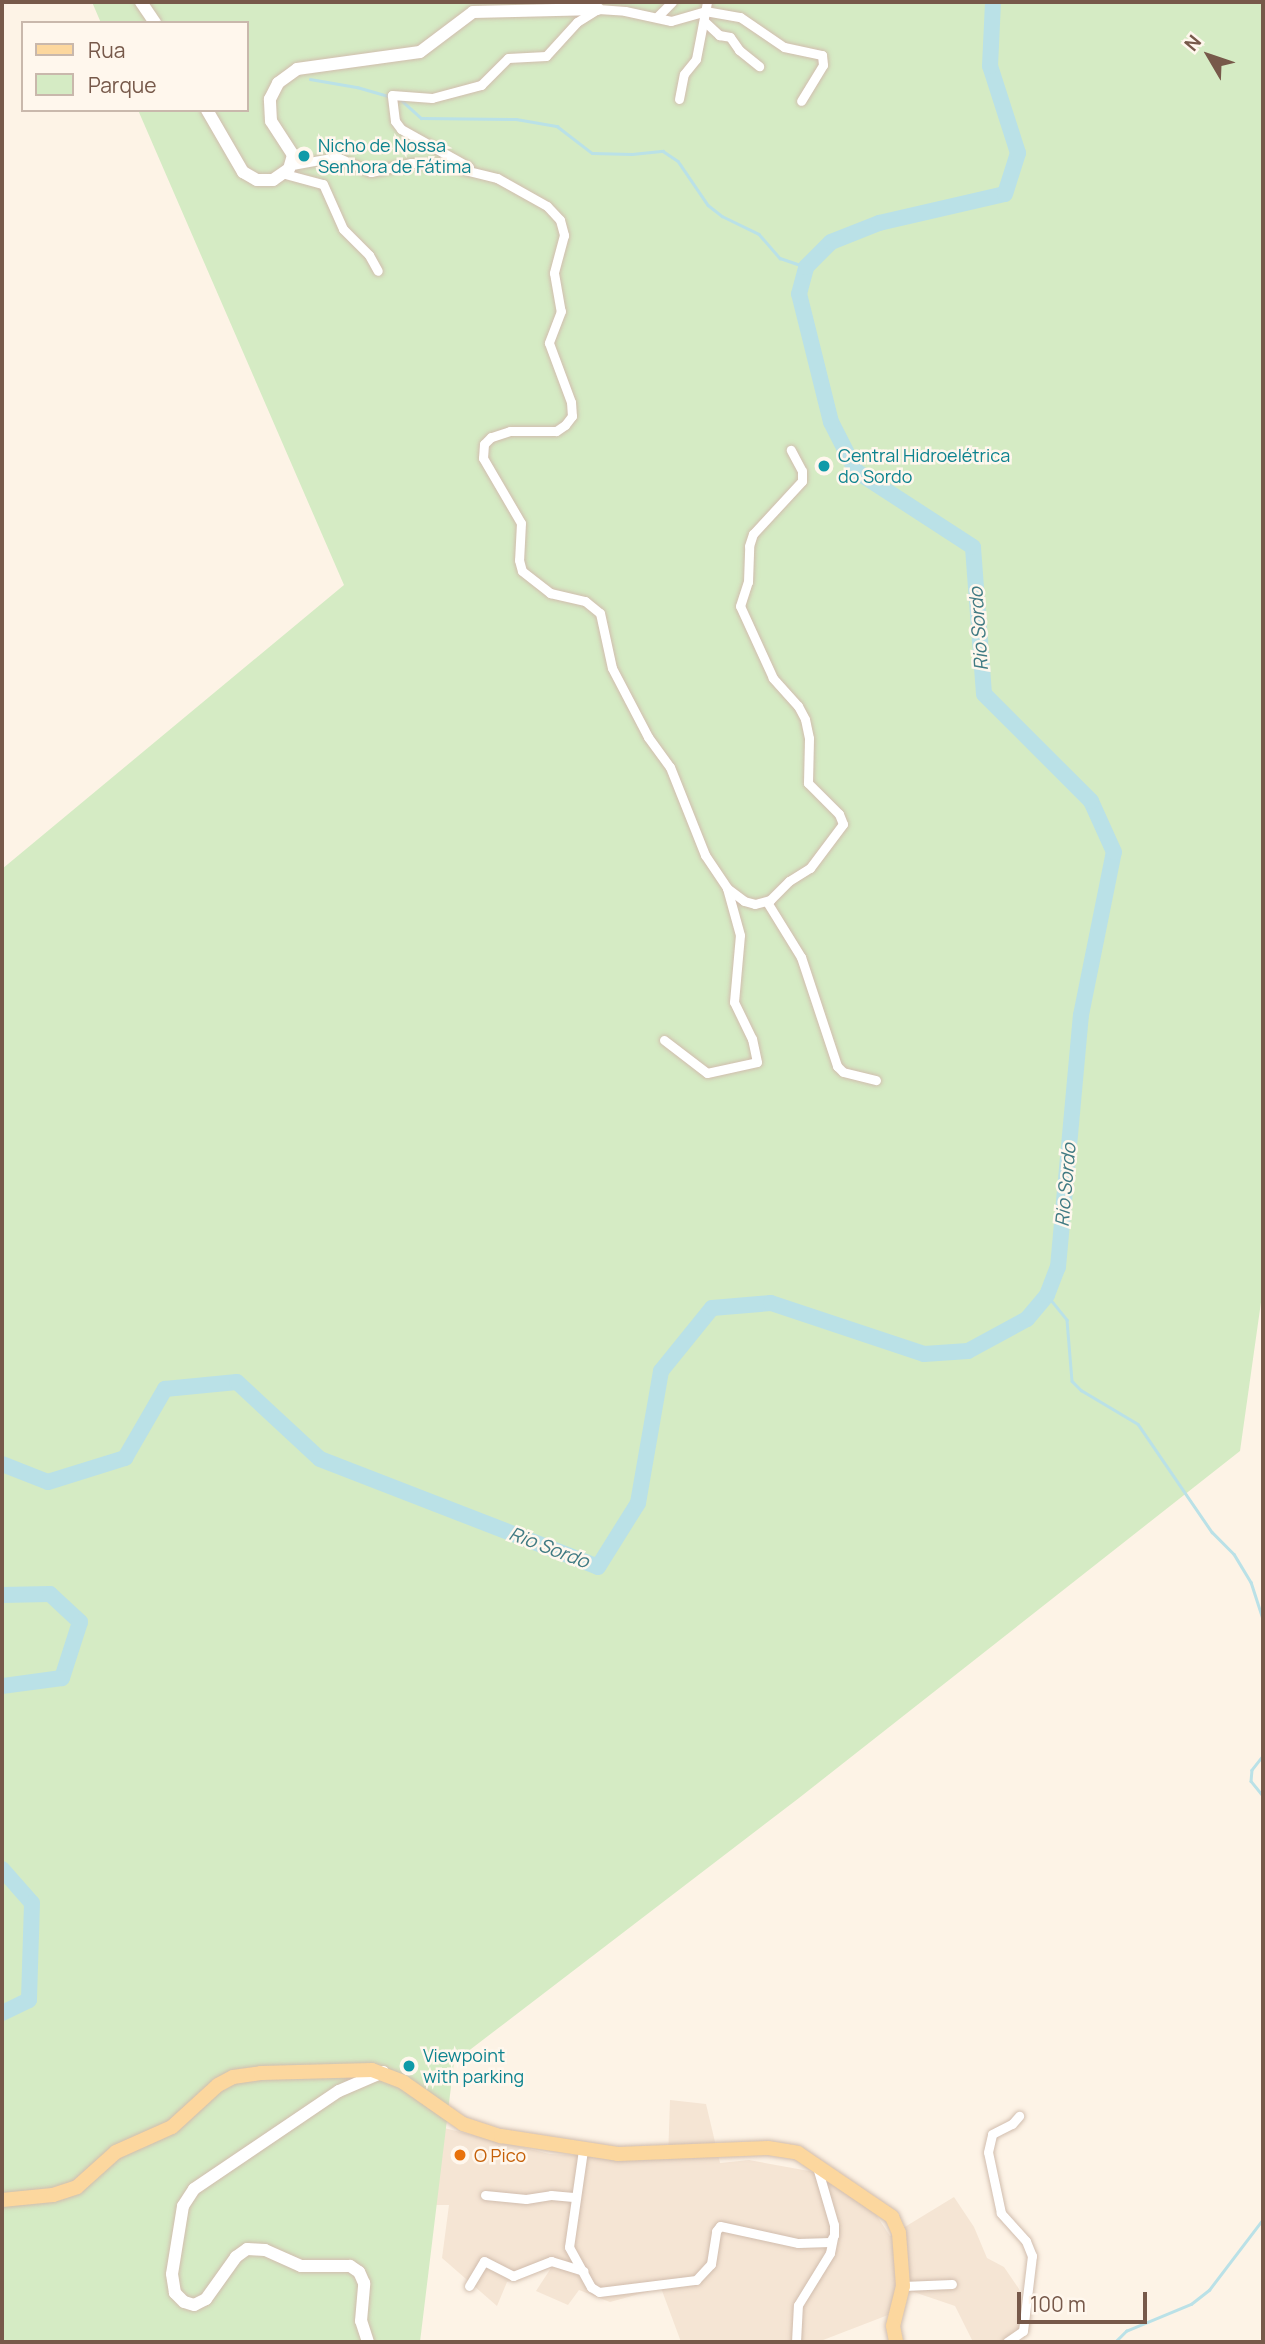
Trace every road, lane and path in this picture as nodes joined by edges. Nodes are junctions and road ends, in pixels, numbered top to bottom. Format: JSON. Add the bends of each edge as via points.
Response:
{"nodes":[{"id":1,"x":141,"y":2,"type":"edge"},
{"id":2,"x":638,"y":2,"type":"edge"},
{"id":3,"x":672,"y":2,"type":"edge"},
{"id":4,"x":598,"y":9,"type":"junction"},
{"id":5,"x":705,"y":11,"type":"edge"},
{"id":6,"x":643,"y":14,"type":"junction"},
{"id":7,"x":657,"y":17,"type":"junction"},
{"id":8,"x":154,"y":21,"type":"edge"},
{"id":9,"x":759,"y":66,"type":"dead end"},
{"id":10,"x":679,"y":99,"type":"dead end"},
{"id":11,"x":801,"y":101,"type":"dead end"},
{"id":12,"x":208,"y":112,"type":"edge"},
{"id":13,"x":288,"y":169,"type":"junction"},
{"id":14,"x":484,"y":173,"type":"junction"},
{"id":15,"x":378,"y":271,"type":"dead end"},
{"id":16,"x":791,"y":450,"type":"dead end"},
{"id":17,"x":727,"y":888,"type":"junction"},
{"id":18,"x":767,"y":902,"type":"junction"},
{"id":19,"x":664,"y":1040,"type":"dead end"},
{"id":20,"x":876,"y":1080,"type":"dead end"},
{"id":21,"x":327,"y":2070,"type":"junction"},
{"id":22,"x":383,"y":2072,"type":"junction"},
{"id":23,"x":327,"y":2099,"type":"junction"},
{"id":24,"x":1019,"y":2116,"type":"dead end"},
{"id":25,"x":583,"y":2150,"type":"junction"},
{"id":26,"x":817,"y":2165,"type":"junction"},
{"id":27,"x":485,"y":2195,"type":"dead end"},
{"id":28,"x":576,"y":2197,"type":"junction"},
{"id":29,"x":2,"y":2200,"type":"edge"},
{"id":30,"x":833,"y":2238,"type":"junction"},
{"id":31,"x":584,"y":2271,"type":"junction"},
{"id":32,"x":952,"y":2284,"type":"dead end"},
{"id":33,"x":469,"y":2286,"type":"dead end"},
{"id":34,"x":903,"y":2286,"type":"junction"},
{"id":35,"x":368,"y":2342,"type":"edge"},
{"id":36,"x":796,"y":2342,"type":"edge"},
{"id":37,"x":896,"y":2342,"type":"edge"},
{"id":38,"x":1007,"y":2342,"type":"edge"}],
"edges":[{"from":1,"to":8,"type":"street"},
{"from":2,"to":6,"type":"street"},
{"from":3,"to":7,"type":"street"},
{"from":4,"to":6,"type":"street"},
{"from":4,"to":13,"type":"street","via":[[473,12],[438,42],[415,54],[297,69],[271,95],[272,124],[291,150]]},
{"from":4,"to":14,"type":"street","via":[[577,22],[545,56],[508,58],[481,85],[432,98],[393,95],[395,121],[401,129]]},
{"from":5,"to":7,"type":"street","via":[[672,21]]},
{"from":5,"to":9,"type":"street","via":[[719,35],[730,37]]},
{"from":5,"to":10,"type":"street","via":[[696,59],[684,74]]},
{"from":5,"to":11,"type":"street","via":[[738,16],[784,47],[821,54],[822,65]]},
{"from":6,"to":7,"type":"street"},
{"from":12,"to":13,"type":"street","via":[[246,175],[262,181]]},
{"from":13,"to":14,"type":"street","via":[[337,158],[369,172],[428,162]]},
{"from":13,"to":15,"type":"street","via":[[323,184],[343,229]]},
{"from":14,"to":17,"type":"street","via":[[544,205],[562,223],[564,235],[554,273],[561,313],[549,342],[573,410],[568,423],[558,430],[509,431],[491,437],[483,446],[484,461],[521,523],[519,560],[524,573],[548,592],[586,601],[601,615],[613,670],[670,767],[704,852]]},
{"from":16,"to":18,"type":"street","via":[[802,481],[752,536],[749,580],[740,607],[773,678],[804,717],[809,736],[809,785],[839,814],[843,824],[810,868]]},
{"from":17,"to":18,"type":"street","via":[[748,903]]},
{"from":17,"to":19,"type":"street","via":[[740,935],[734,1002],[752,1039],[757,1062],[707,1073]]},
{"from":18,"to":20,"type":"street","via":[[801,957],[836,1066]]},
{"from":21,"to":22,"type":"main road"},
{"from":21,"to":23,"type":"street","via":[[333,2087]]},
{"from":21,"to":29,"type":"main road","via":[[230,2078],[173,2127],[121,2148],[78,2187]]},
{"from":22,"to":23,"type":"street"},
{"from":22,"to":25,"type":"main road","via":[[475,2129]]},
{"from":23,"to":35,"type":"street","via":[[191,2191],[182,2211],[172,2281],[184,2302],[200,2303],[236,2257],[253,2248],[301,2266],[350,2266],[364,2283],[361,2321]]},
{"from":24,"to":38,"type":"street","via":[[992,2133],[988,2152],[1002,2216],[1026,2241],[1032,2256],[1023,2331]]},
{"from":25,"to":26,"type":"main road","via":[[634,2154],[773,2148],[795,2152]]},
{"from":25,"to":28,"type":"street"},
{"from":26,"to":30,"type":"street","via":[[834,2225]]},
{"from":26,"to":34,"type":"main road","via":[[892,2217],[899,2233]]},
{"from":27,"to":28,"type":"street","via":[[526,2200]]},
{"from":28,"to":31,"type":"street","via":[[569,2246]]},
{"from":30,"to":31,"type":"street","via":[[824,2244],[798,2243],[720,2227],[709,2268],[698,2279],[683,2284],[599,2292],[591,2287]]},
{"from":30,"to":36,"type":"street","via":[[830,2253],[798,2305]]},
{"from":31,"to":33,"type":"street","via":[[551,2261],[513,2276],[487,2261],[479,2265]]},
{"from":32,"to":34,"type":"street"},
{"from":34,"to":37,"type":"main road","via":[[893,2326]]}]}
